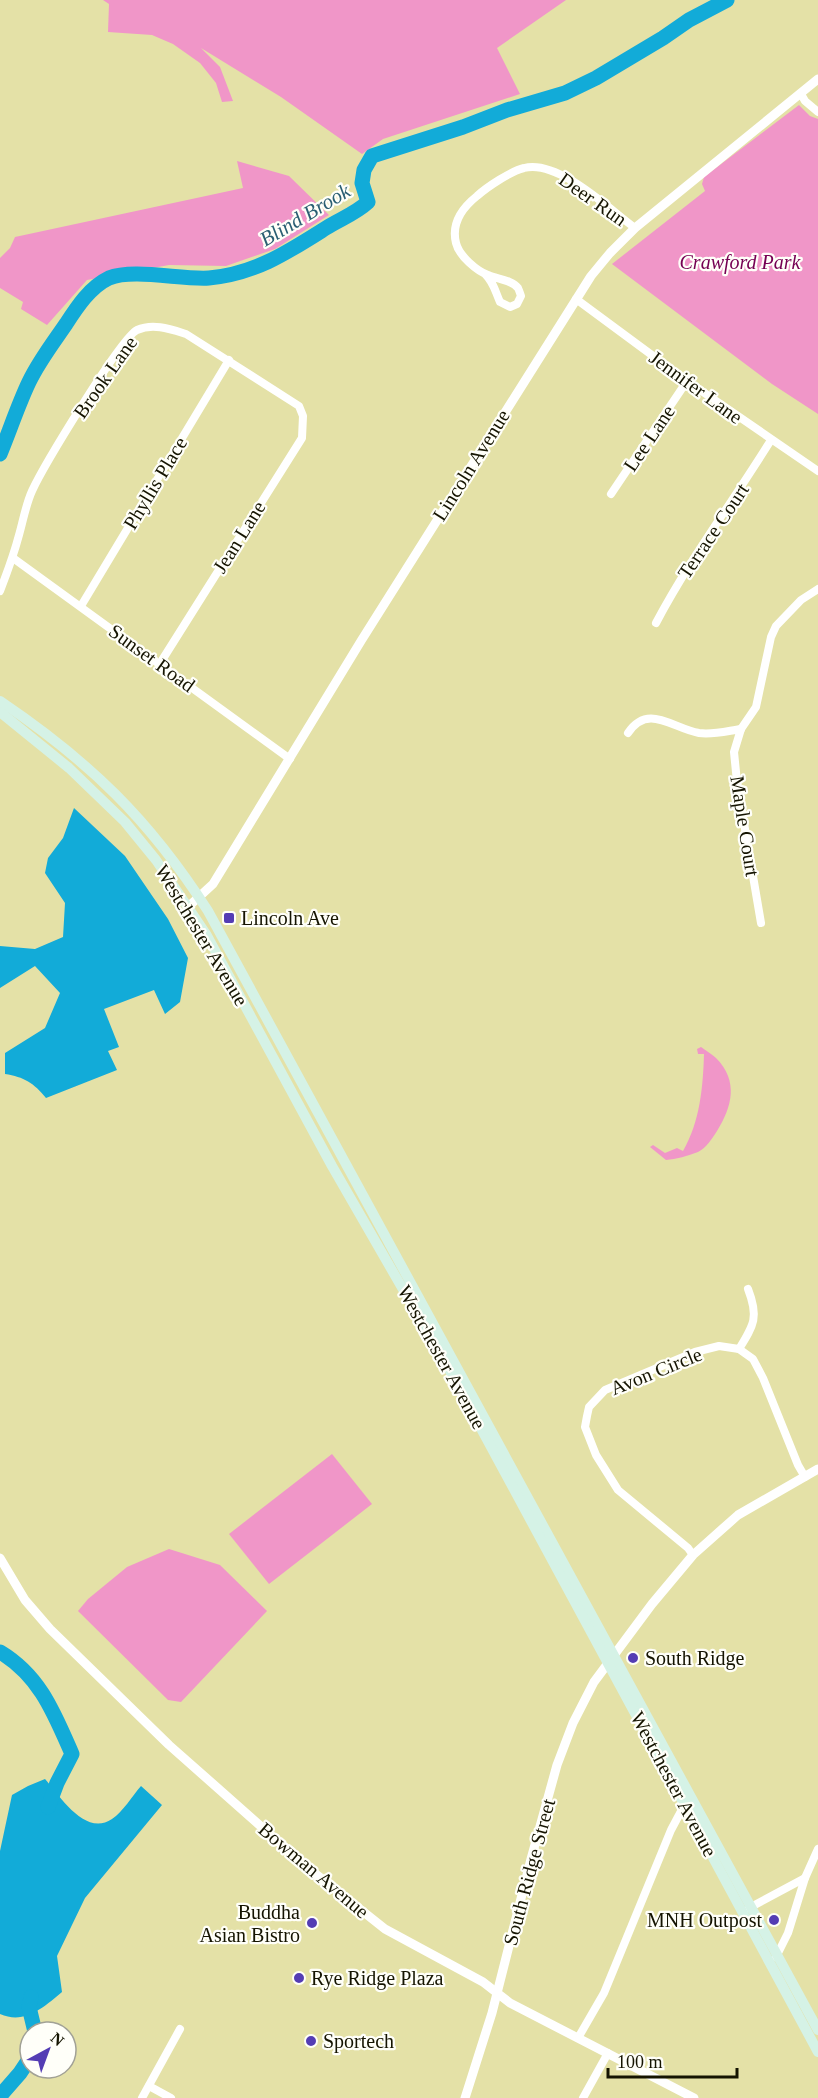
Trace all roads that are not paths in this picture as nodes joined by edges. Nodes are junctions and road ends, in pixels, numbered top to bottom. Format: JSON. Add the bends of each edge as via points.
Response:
{"nodes":[{"id":1,"x":818,"y":78,"type":"edge"},
{"id":2,"x":801,"y":94,"type":"junction"},
{"id":3,"x":818,"y":111,"type":"edge"},
{"id":4,"x":635,"y":228,"type":"junction"},
{"id":5,"x":485,"y":274,"type":"junction"},
{"id":6,"x":576,"y":299,"type":"junction"},
{"id":7,"x":229,"y":360,"type":"junction"},
{"id":8,"x":687,"y":381,"type":"junction"},
{"id":9,"x":298,"y":406,"type":"joint"},
{"id":10,"x":771,"y":440,"type":"junction"},
{"id":11,"x":818,"y":471,"type":"edge"},
{"id":12,"x":611,"y":494,"type":"dead end"},
{"id":13,"x":13,"y":558,"type":"junction"},
{"id":14,"x":818,"y":589,"type":"edge"},
{"id":15,"x":0,"y":591,"type":"edge"},
{"id":16,"x":81,"y":606,"type":"junction"},
{"id":17,"x":656,"y":623,"type":"dead end"},
{"id":18,"x":159,"y":665,"type":"junction"},
{"id":19,"x":0,"y":700,"type":"edge"},
{"id":20,"x":0,"y":712,"type":"edge"},
{"id":21,"x":741,"y":729,"type":"junction"},
{"id":22,"x":628,"y":734,"type":"dead end"},
{"id":23,"x":290,"y":759,"type":"junction"},
{"id":24,"x":200,"y":897,"type":"junction"},
{"id":25,"x":188,"y":907,"type":"junction"},
{"id":26,"x":761,"y":923,"type":"dead end"},
{"id":27,"x":748,"y":1289,"type":"dead end"},
{"id":28,"x":739,"y":1349,"type":"junction"},
{"id":29,"x":818,"y":1469,"type":"edge"},
{"id":30,"x":805,"y":1477,"type":"junction"},
{"id":31,"x":693,"y":1555,"type":"junction"},
{"id":32,"x":0,"y":1558,"type":"edge"},
{"id":33,"x":611,"y":1660,"type":"junction"},
{"id":34,"x":687,"y":1800,"type":"junction"},
{"id":35,"x":818,"y":1849,"type":"edge"},
{"id":36,"x":806,"y":1878,"type":"junction"},
{"id":37,"x":749,"y":1906,"type":"junction"},
{"id":38,"x":747,"y":1921,"type":"junction"},
{"id":39,"x":773,"y":1959,"type":"junction"},
{"id":40,"x":497,"y":1993,"type":"junction"},
{"id":41,"x":180,"y":2030,"type":"dead end"},
{"id":42,"x":818,"y":2030,"type":"edge"},
{"id":43,"x":578,"y":2038,"type":"junction"},
{"id":44,"x":818,"y":2052,"type":"edge"},
{"id":45,"x":608,"y":2053,"type":"junction"},
{"id":46,"x":149,"y":2086,"type":"junction"},
{"id":47,"x":142,"y":2098,"type":"edge"},
{"id":48,"x":171,"y":2098,"type":"edge"},
{"id":49,"x":465,"y":2098,"type":"edge"},
{"id":50,"x":583,"y":2098,"type":"edge"},
{"id":51,"x":694,"y":2098,"type":"edge"}],
"edges":[{"from":1,"to":2,"type":"street","name":"Lincoln Avenue"},
{"from":2,"to":3,"type":"street"},
{"from":2,"to":4,"type":"street","name":"Lincoln Avenue"},
{"from":4,"to":5,"type":"street","name":"Deer Run","via":[[557,172],[522,168],[481,192],[456,221],[456,244],[464,257]]},
{"from":4,"to":6,"type":"street","name":"Lincoln Avenue","via":[[604,260]]},
{"from":5,"to":5,"type":"street","name":"Deer Run","via":[[517,287],[521,296],[517,304],[510,307],[500,302],[493,282]]},
{"from":6,"to":8,"type":"street","name":"Jennifer Lane"},
{"from":6,"to":23,"type":"street","name":"Lincoln Avenue"},
{"from":7,"to":9,"type":"street","name":"Brook Lane"},
{"from":7,"to":13,"type":"street","name":"Brook Lane","via":[[186,334],[166,328],[149,327],[133,333],[110,362],[40,476],[31,493]]},
{"from":7,"to":16,"type":"street","name":"Phyllis Place"},
{"from":8,"to":10,"type":"street","name":"Jennifer Lane"},
{"from":8,"to":12,"type":"street","name":"Lee Lane"},
{"from":9,"to":18,"type":"street","name":"Jean Lane","via":[[303,416],[302,438]]},
{"from":10,"to":11,"type":"street","name":"Jennifer Lane"},
{"from":10,"to":17,"type":"street","name":"Terrace Court","via":[[678,581]]},
{"from":13,"to":15,"type":"street","name":"Brook Lane"},
{"from":13,"to":16,"type":"street","name":"Sunset Road"},
{"from":14,"to":21,"type":"street","name":"Maple Court","via":[[776,626],[756,707]]},
{"from":16,"to":18,"type":"street","name":"Sunset Road"},
{"from":18,"to":23,"type":"street","name":"Sunset Road"},
{"from":19,"to":24,"type":"main road","name":"Westchester Avenue","via":[[107,784],[150,830]]},
{"from":20,"to":25,"type":"main road","name":"Westchester Avenue","via":[[114,811],[156,860]]},
{"from":21,"to":22,"type":"street","via":[[698,733],[653,718],[642,719]]},
{"from":21,"to":26,"type":"street","name":"Maple Court","via":[[734,752],[737,782]]},
{"from":23,"to":24,"type":"street","name":"Lincoln Avenue","via":[[213,884]]},
{"from":24,"to":25,"type":"street","name":"Lincoln Avenue"},
{"from":24,"to":33,"type":"main road","name":"Westchester Avenue"},
{"from":25,"to":33,"type":"main road","name":"Westchester Avenue"},
{"from":27,"to":28,"type":"street","via":[[756,1315]]},
{"from":28,"to":30,"type":"street","via":[[753,1359],[763,1378]]},
{"from":28,"to":31,"type":"street","name":"Avon Circle","via":[[719,1346],[695,1352],[617,1385],[598,1396],[589,1407],[585,1427],[607,1476]]},
{"from":29,"to":30,"type":"street"},
{"from":30,"to":31,"type":"street","via":[[738,1515]]},
{"from":31,"to":33,"type":"street","name":"South Ridge Street"},
{"from":32,"to":40,"type":"street","name":"Bowman Avenue","via":[[25,1600],[50,1629],[169,1745],[309,1869],[385,1929]]},
{"from":33,"to":34,"type":"main road","name":"Westchester Avenue"},
{"from":33,"to":40,"type":"street","name":"South Ridge Street","via":[[594,1682],[573,1723],[557,1766]]},
{"from":34,"to":37,"type":"main road","name":"Westchester Avenue"},
{"from":34,"to":38,"type":"main road","name":"Westchester Avenue"},
{"from":34,"to":43,"type":"street","via":[[604,1993]]},
{"from":35,"to":36,"type":"street"},
{"from":36,"to":37,"type":"street"},
{"from":36,"to":39,"type":"street","via":[[788,1934]]},
{"from":37,"to":38,"type":"street"},
{"from":37,"to":39,"type":"main road","name":"Westchester Avenue"},
{"from":38,"to":39,"type":"main road","name":"Westchester Avenue"},
{"from":39,"to":42,"type":"main road","name":"Westchester Avenue"},
{"from":39,"to":44,"type":"main road","name":"Westchester Avenue"},
{"from":40,"to":43,"type":"street","name":"Bowman Avenue"},
{"from":40,"to":49,"type":"street","name":"South Ridge Street"},
{"from":41,"to":46,"type":"street"},
{"from":43,"to":45,"type":"street","name":"Bowman Avenue"},
{"from":45,"to":50,"type":"street"},
{"from":45,"to":51,"type":"street","name":"Bowman Avenue"},
{"from":46,"to":47,"type":"street"},
{"from":46,"to":48,"type":"street"}]}
